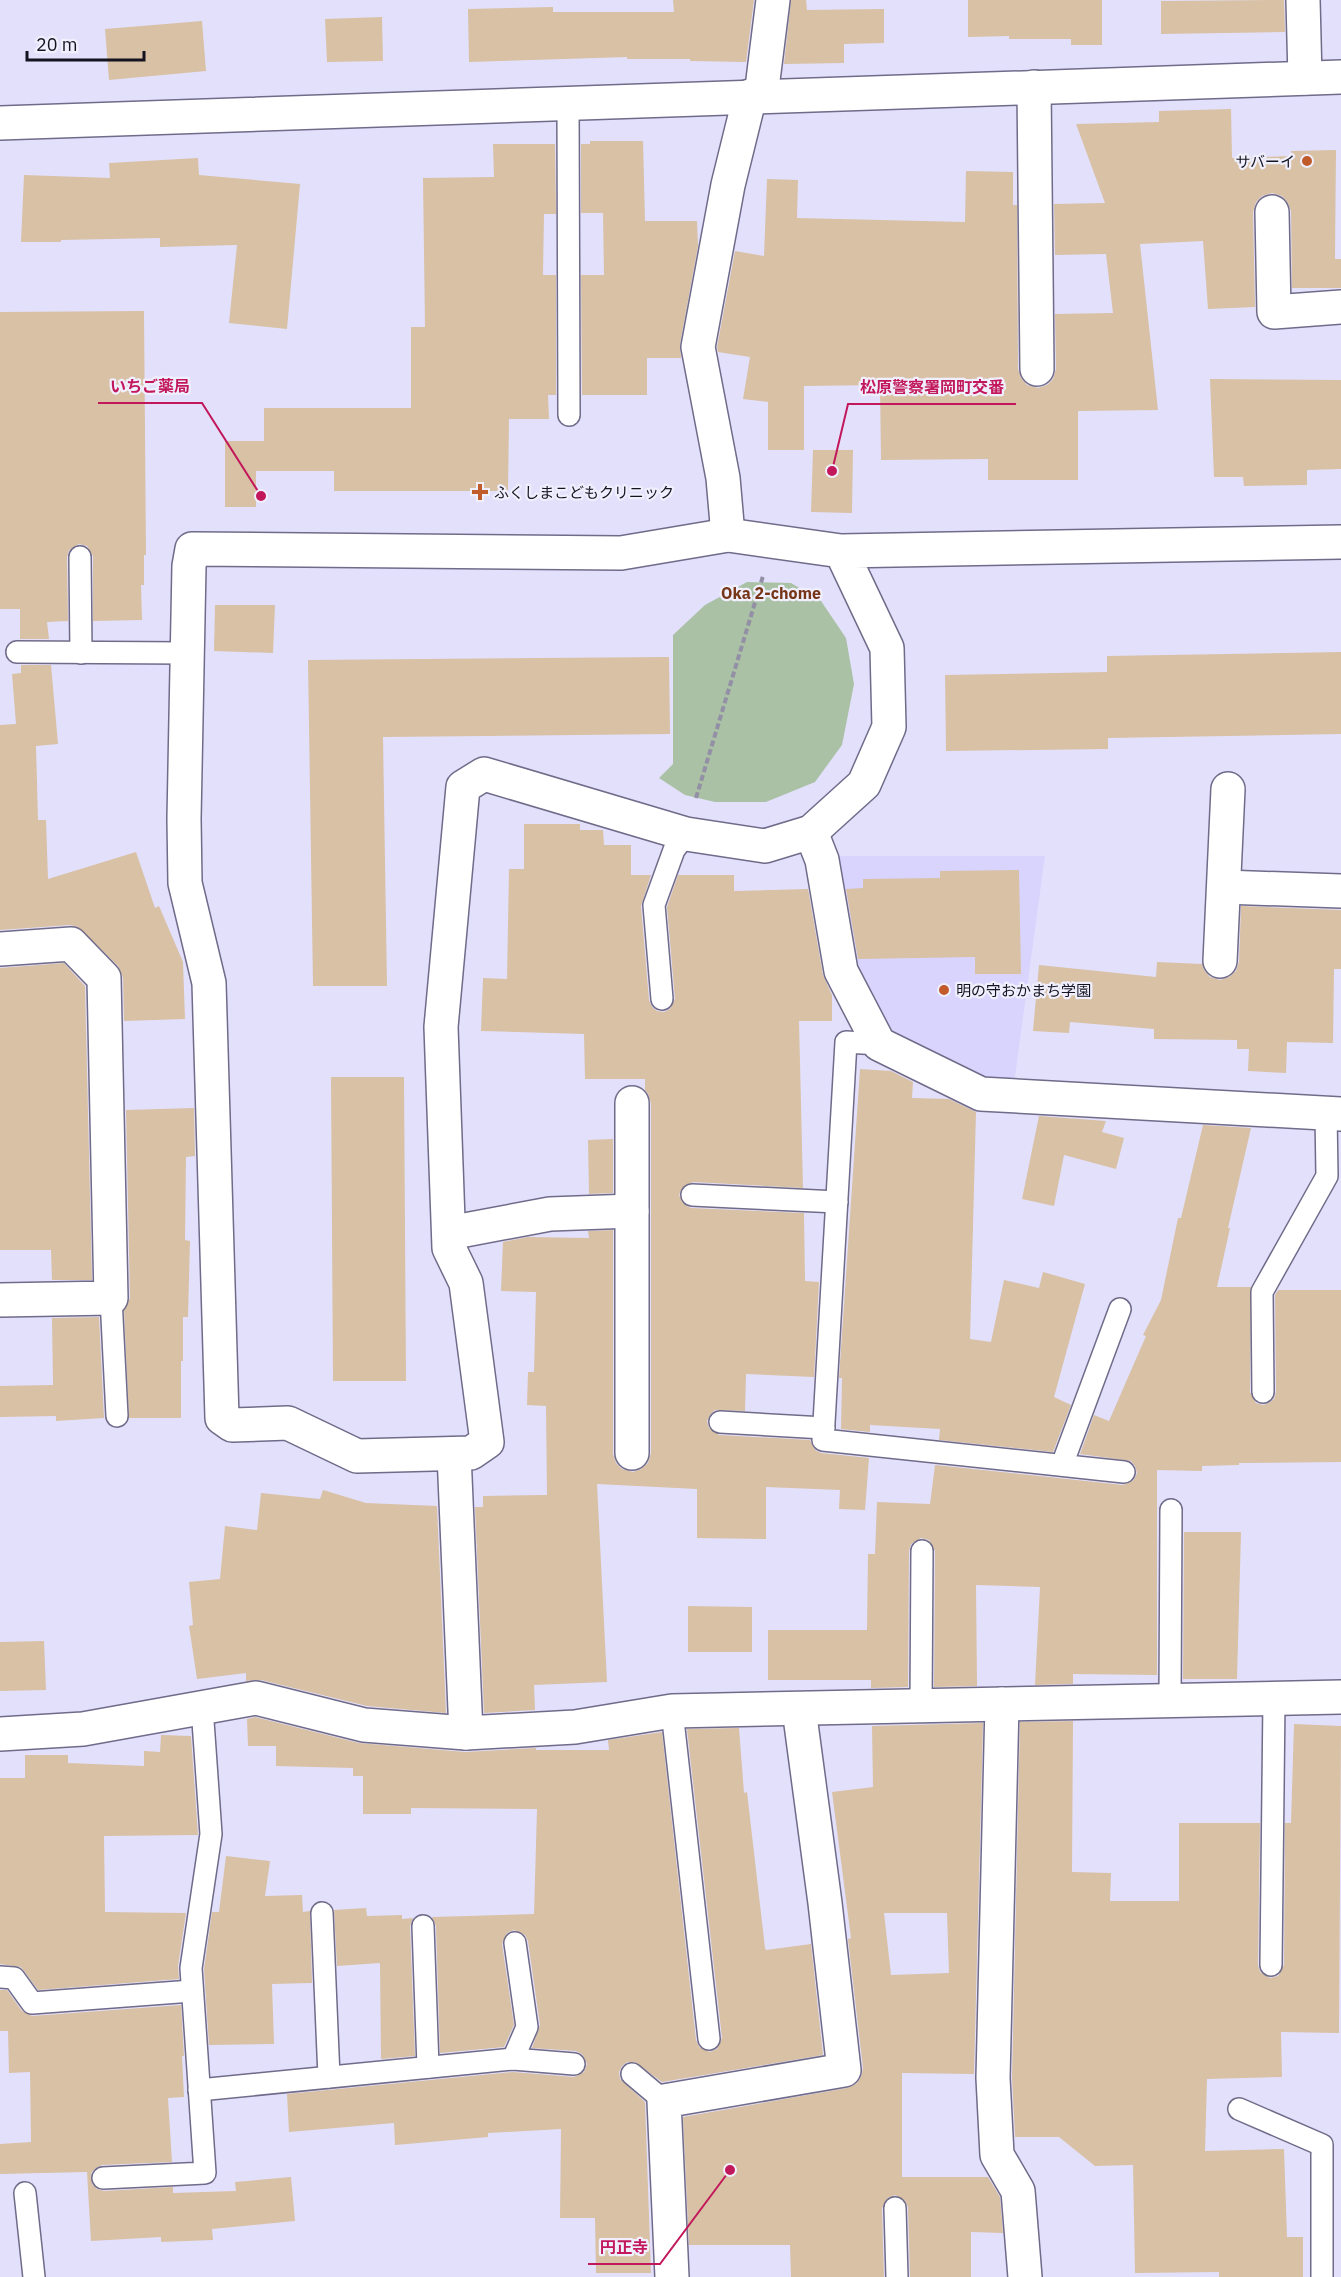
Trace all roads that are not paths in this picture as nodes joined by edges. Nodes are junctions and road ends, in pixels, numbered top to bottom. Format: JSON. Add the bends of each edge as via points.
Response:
{"nodes":[{"id":1,"x":773,"y":0,"type":"edge"},
{"id":2,"x":1303,"y":0,"type":"edge"},
{"id":3,"x":1341,"y":77,"type":"edge"},
{"id":4,"x":1305,"y":78,"type":"junction"},
{"id":5,"x":1034,"y":87,"type":"junction"},
{"id":6,"x":756,"y":96,"type":"junction"},
{"id":7,"x":568,"y":103,"type":"junction"},
{"id":8,"x":0,"y":123,"type":"edge"},
{"id":9,"x":1272,"y":212,"type":"dead end"},
{"id":10,"x":1341,"y":307,"type":"edge"},
{"id":11,"x":1036,"y":369,"type":"dead end"},
{"id":12,"x":569,"y":415,"type":"dead end"},
{"id":13,"x":728,"y":535,"type":"junction"},
{"id":14,"x":1341,"y":542,"type":"edge"},
{"id":15,"x":841,"y":551,"type":"junction"},
{"id":16,"x":80,"y":557,"type":"dead end"},
{"id":17,"x":17,"y":652,"type":"dead end"},
{"id":18,"x":81,"y":653,"type":"junction"},
{"id":19,"x":187,"y":653,"type":"junction"},
{"id":20,"x":1228,"y":789,"type":"dead end"},
{"id":21,"x":811,"y":832,"type":"junction"},
{"id":22,"x":686,"y":834,"type":"junction"},
{"id":23,"x":1224,"y":887,"type":"junction"},
{"id":24,"x":1341,"y":891,"type":"edge"},
{"id":25,"x":0,"y":949,"type":"edge"},
{"id":26,"x":1220,"y":961,"type":"dead end"},
{"id":27,"x":662,"y":999,"type":"dead end"},
{"id":28,"x":879,"y":1044,"type":"junction"},
{"id":29,"x":632,"y":1102,"type":"dead end"},
{"id":30,"x":1333,"y":1114,"type":"edge"},
{"id":31,"x":692,"y":1195,"type":"dead end"},
{"id":32,"x":837,"y":1202,"type":"junction"},
{"id":33,"x":632,"y":1211,"type":"junction"},
{"id":34,"x":449,"y":1233,"type":"junction"},
{"id":35,"x":111,"y":1298,"type":"junction"},
{"id":36,"x":0,"y":1300,"type":"edge"},
{"id":37,"x":1120,"y":1309,"type":"dead end"},
{"id":38,"x":1263,"y":1392,"type":"dead end"},
{"id":39,"x":117,"y":1416,"type":"dead end"},
{"id":40,"x":720,"y":1422,"type":"dead end"},
{"id":41,"x":824,"y":1428,"type":"junction"},
{"id":42,"x":632,"y":1453,"type":"dead end"},
{"id":43,"x":454,"y":1454,"type":"junction"},
{"id":44,"x":1062,"y":1465,"type":"junction"},
{"id":45,"x":1124,"y":1472,"type":"dead end"},
{"id":46,"x":1171,"y":1510,"type":"dead end"},
{"id":47,"x":922,"y":1551,"type":"dead end"},
{"id":48,"x":1341,"y":1697,"type":"edge"},
{"id":49,"x":1274,"y":1699,"type":"junction"},
{"id":50,"x":1170,"y":1701,"type":"junction"},
{"id":51,"x":1002,"y":1704,"type":"junction"},
{"id":52,"x":921,"y":1706,"type":"junction"},
{"id":53,"x":202,"y":1707,"type":"junction"},
{"id":54,"x":800,"y":1709,"type":"junction"},
{"id":55,"x":672,"y":1711,"type":"junction"},
{"id":56,"x":466,"y":1733,"type":"junction"},
{"id":57,"x":0,"y":1734,"type":"edge"},
{"id":58,"x":322,"y":1913,"type":"dead end"},
{"id":59,"x":423,"y":1926,"type":"dead end"},
{"id":60,"x":515,"y":1943,"type":"dead end"},
{"id":61,"x":1271,"y":1965,"type":"dead end"},
{"id":62,"x":0,"y":1977,"type":"edge"},
{"id":63,"x":192,"y":1991,"type":"junction"},
{"id":64,"x":709,"y":2038,"type":"dead end"},
{"id":65,"x":513,"y":2059,"type":"junction"},
{"id":66,"x":574,"y":2064,"type":"dead end"},
{"id":67,"x":428,"y":2067,"type":"junction"},
{"id":68,"x":632,"y":2074,"type":"dead end"},
{"id":69,"x":329,"y":2078,"type":"junction"},
{"id":70,"x":200,"y":2090,"type":"junction"},
{"id":71,"x":664,"y":2101,"type":"junction"},
{"id":72,"x":1239,"y":2109,"type":"dead end"},
{"id":73,"x":103,"y":2178,"type":"dead end"},
{"id":74,"x":25,"y":2193,"type":"dead end"},
{"id":75,"x":896,"y":2208,"type":"dead end"},
{"id":76,"x":34,"y":2277,"type":"edge"},
{"id":77,"x":672,"y":2277,"type":"edge"},
{"id":78,"x":897,"y":2277,"type":"edge"},
{"id":79,"x":1025,"y":2277,"type":"edge"},
{"id":80,"x":1322,"y":2277,"type":"edge"}],
"edges":[{"from":1,"to":6,"type":"street"},
{"from":2,"to":4,"type":"street"},
{"from":3,"to":4,"type":"street"},
{"from":4,"to":5,"type":"street"},
{"from":5,"to":6,"type":"street"},
{"from":5,"to":11,"type":"street"},
{"from":6,"to":7,"type":"street"},
{"from":6,"to":13,"type":"street","via":[[728,185],[698,347],[723,478]]},
{"from":7,"to":8,"type":"street"},
{"from":7,"to":12,"type":"lane"},
{"from":9,"to":10,"type":"street","via":[[1274,312]]},
{"from":13,"to":15,"type":"street"},
{"from":13,"to":19,"type":"street","via":[[621,553],[192,549]]},
{"from":14,"to":15,"type":"street"},
{"from":15,"to":21,"type":"street","via":[[887,648],[888,727],[864,784]]},
{"from":16,"to":18,"type":"lane"},
{"from":17,"to":18,"type":"lane"},
{"from":18,"to":19,"type":"lane"},
{"from":19,"to":43,"type":"street","via":[[185,883],[208,983],[222,1418],[232,1425],[288,1423],[357,1456]]},
{"from":20,"to":23,"type":"street"},
{"from":21,"to":22,"type":"street","via":[[765,846]]},
{"from":21,"to":28,"type":"street","via":[[822,860],[841,971]]},
{"from":22,"to":27,"type":"lane","via":[[674,850],[654,905]]},
{"from":22,"to":34,"type":"street","via":[[484,774],[463,787],[441,1027]]},
{"from":23,"to":24,"type":"street"},
{"from":23,"to":26,"type":"street"},
{"from":25,"to":35,"type":"street","via":[[71,944],[104,978]]},
{"from":28,"to":30,"type":"street","via":[[981,1094]]},
{"from":28,"to":32,"type":"lane","via":[[846,1042]]},
{"from":29,"to":33,"type":"street"},
{"from":30,"to":38,"type":"lane","via":[[1327,1176],[1262,1292]]},
{"from":31,"to":32,"type":"lane"},
{"from":32,"to":41,"type":"lane"},
{"from":33,"to":34,"type":"street","via":[[550,1214]]},
{"from":33,"to":42,"type":"street"},
{"from":34,"to":43,"type":"street","via":[[449,1248],[466,1283],[487,1442],[471,1453]]},
{"from":35,"to":36,"type":"street"},
{"from":35,"to":39,"type":"lane"},
{"from":37,"to":44,"type":"lane"},
{"from":40,"to":41,"type":"lane"},
{"from":41,"to":44,"type":"lane","via":[[823,1440]]},
{"from":43,"to":56,"type":"street"},
{"from":44,"to":45,"type":"lane"},
{"from":46,"to":50,"type":"lane"},
{"from":47,"to":52,"type":"lane"},
{"from":48,"to":49,"type":"street"},
{"from":49,"to":50,"type":"street"},
{"from":49,"to":61,"type":"lane"},
{"from":50,"to":51,"type":"street"},
{"from":51,"to":52,"type":"street"},
{"from":51,"to":79,"type":"street","via":[[993,2078],[997,2155],[1018,2191]]},
{"from":52,"to":54,"type":"street"},
{"from":53,"to":56,"type":"street","via":[[256,1698],[364,1725]]},
{"from":53,"to":57,"type":"street","via":[[83,1729]]},
{"from":53,"to":63,"type":"lane","via":[[211,1834],[191,1968]]},
{"from":54,"to":55,"type":"street"},
{"from":54,"to":71,"type":"street","via":[[844,2070]]},
{"from":55,"to":56,"type":"street","via":[[575,1727]]},
{"from":55,"to":64,"type":"lane"},
{"from":58,"to":69,"type":"lane"},
{"from":59,"to":67,"type":"lane"},
{"from":60,"to":65,"type":"lane","via":[[527,2027]]},
{"from":62,"to":63,"type":"lane","via":[[14,1978],[32,2003]]},
{"from":63,"to":70,"type":"lane"},
{"from":65,"to":66,"type":"lane"},
{"from":65,"to":67,"type":"lane"},
{"from":67,"to":69,"type":"lane"},
{"from":68,"to":71,"type":"lane"},
{"from":69,"to":70,"type":"lane"},
{"from":70,"to":73,"type":"lane","via":[[205,2173]]},
{"from":71,"to":77,"type":"street"},
{"from":72,"to":80,"type":"lane","via":[[1322,2145]]},
{"from":74,"to":76,"type":"lane"},
{"from":75,"to":78,"type":"lane"}]}
